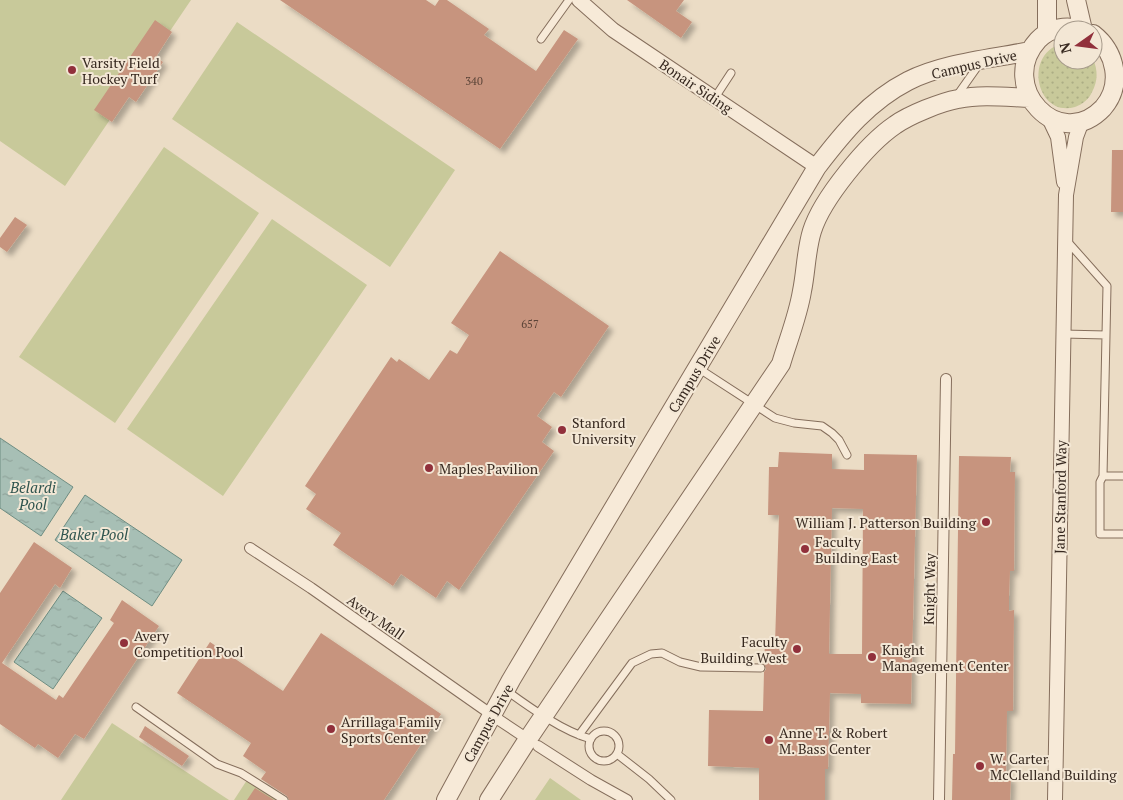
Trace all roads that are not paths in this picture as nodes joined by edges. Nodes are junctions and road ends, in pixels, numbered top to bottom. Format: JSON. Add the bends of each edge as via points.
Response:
{"nodes":[{"id":1,"x":568,"y":0,"type":"edge"},
{"id":2,"x":1047,"y":0,"type":"edge"},
{"id":3,"x":1076,"y":0,"type":"edge"},
{"id":4,"x":585,"y":2,"type":"edge"},
{"id":5,"x":1081,"y":20,"type":"edge"},
{"id":6,"x":1053,"y":30,"type":"edge"},
{"id":7,"x":1047,"y":32,"type":"junction"},
{"id":8,"x":541,"y":39,"type":"dead end"},
{"id":9,"x":1103,"y":44,"type":"edge"},
{"id":10,"x":1030,"y":51,"type":"junction"},
{"id":11,"x":1118,"y":60,"type":"edge"},
{"id":12,"x":982,"y":61,"type":"junction"},
{"id":13,"x":731,"y":73,"type":"dead end"},
{"id":14,"x":1030,"y":98,"type":"junction"},
{"id":15,"x":1116,"y":98,"type":"edge"},
{"id":16,"x":714,"y":99,"type":"junction"},
{"id":17,"x":955,"y":99,"type":"junction"},
{"id":18,"x":1049,"y":118,"type":"junction"},
{"id":19,"x":1082,"y":121,"type":"junction"},
{"id":20,"x":817,"y":167,"type":"junction"},
{"id":21,"x":1066,"y":195,"type":"junction"},
{"id":22,"x":1065,"y":239,"type":"junction"},
{"id":23,"x":1063,"y":334,"type":"junction"},
{"id":24,"x":1106,"y":335,"type":"junction"},
{"id":25,"x":698,"y":368,"type":"junction"},
{"id":26,"x":946,"y":379,"type":"dead end"},
{"id":27,"x":755,"y":403,"type":"junction"},
{"id":28,"x":847,"y":455,"type":"dead end"},
{"id":29,"x":1104,"y":476,"type":"junction"},
{"id":30,"x":1123,"y":476,"type":"edge"},
{"id":31,"x":1123,"y":534,"type":"edge"},
{"id":32,"x":250,"y":548,"type":"dead end"},
{"id":33,"x":762,"y":668,"type":"dead end"},
{"id":34,"x":507,"y":691,"type":"junction"},
{"id":35,"x":136,"y":707,"type":"dead end"},
{"id":36,"x":485,"y":710,"type":"dead end"},
{"id":37,"x":544,"y":716,"type":"junction"},
{"id":38,"x":499,"y":720,"type":"dead end"},
{"id":39,"x":579,"y":735,"type":"junction"},
{"id":40,"x":524,"y":736,"type":"dead end"},
{"id":41,"x":591,"y":739,"type":"junction"},
{"id":42,"x":538,"y":746,"type":"dead end"},
{"id":43,"x":617,"y":754,"type":"junction"},
{"id":44,"x":284,"y":800,"type":"edge"},
{"id":45,"x":446,"y":800,"type":"edge"},
{"id":46,"x":489,"y":800,"type":"edge"},
{"id":47,"x":627,"y":800,"type":"edge"},
{"id":48,"x":671,"y":800,"type":"edge"},
{"id":49,"x":939,"y":800,"type":"edge"},
{"id":50,"x":1055,"y":800,"type":"edge"}],
"edges":[{"from":1,"to":8,"type":"lane"},
{"from":2,"to":7,"type":"street"},
{"from":3,"to":5,"type":"street"},
{"from":4,"to":16,"type":"street","name":"Bonair Siding","via":[[613,30]]},
{"from":6,"to":7,"type":"street"},
{"from":7,"to":10,"type":"street","name":"Jane Stanford Way"},
{"from":9,"to":11,"type":"street"},
{"from":10,"to":12,"type":"street","name":"Campus Drive"},
{"from":10,"to":14,"type":"street","name":"Jane Stanford Way","via":[[1024,67],[1024,82]]},
{"from":11,"to":15,"type":"street","via":[[1114,85]]},
{"from":12,"to":17,"type":"lane"},
{"from":12,"to":20,"type":"street","name":"Campus Drive","via":[[909,80],[883,96],[863,112]]},
{"from":13,"to":16,"type":"lane"},
{"from":14,"to":17,"type":"street","via":[[983,96]]},
{"from":14,"to":18,"type":"street","name":"Jane Stanford Way"},
{"from":15,"to":19,"type":"street"},
{"from":16,"to":20,"type":"street","name":"Bonair Siding"},
{"from":17,"to":27,"type":"street","via":[[895,125],[840,182],[823,206],[812,232],[802,294],[781,364]]},
{"from":18,"to":19,"type":"street","via":[[1063,123]]},
{"from":18,"to":21,"type":"street","name":"Jane Stanford Way","via":[[1058,137]]},
{"from":19,"to":21,"type":"street","name":"Jane Stanford Way"},
{"from":20,"to":25,"type":"street","name":"Campus Drive"},
{"from":21,"to":22,"type":"street","name":"Jane Stanford Way"},
{"from":22,"to":23,"type":"street","name":"Jane Stanford Way"},
{"from":22,"to":24,"type":"lane","via":[[1107,286]]},
{"from":23,"to":24,"type":"lane"},
{"from":23,"to":50,"type":"street","name":"Jane Stanford Way"},
{"from":24,"to":29,"type":"lane"},
{"from":25,"to":27,"type":"lane"},
{"from":25,"to":34,"type":"street","name":"Campus Drive"},
{"from":26,"to":49,"type":"street","name":"Knight Way"},
{"from":27,"to":28,"type":"lane","via":[[775,418],[822,426],[839,440]]},
{"from":27,"to":37,"type":"street"},
{"from":29,"to":30,"type":"lane"},
{"from":29,"to":31,"type":"lane","via":[[1100,482],[1100,534]]},
{"from":32,"to":36,"type":"street","name":"Avery Mall"},
{"from":33,"to":39,"type":"lane","via":[[701,667],[662,653],[651,654],[632,663]]},
{"from":34,"to":37,"type":"lane"},
{"from":34,"to":45,"type":"street","name":"Campus Drive"},
{"from":35,"to":44,"type":"lane","via":[[217,764],[241,773]]},
{"from":37,"to":39,"type":"lane"},
{"from":37,"to":46,"type":"street"},
{"from":38,"to":40,"type":"street"},
{"from":39,"to":41,"type":"lane"},
{"from":41,"to":43,"type":"lane","via":[[589,748],[597,759],[606,761]]},
{"from":41,"to":43,"type":"lane","via":[[602,731],[612,732],[620,744]]},
{"from":42,"to":47,"type":"street"},
{"from":43,"to":48,"type":"lane"}]}
